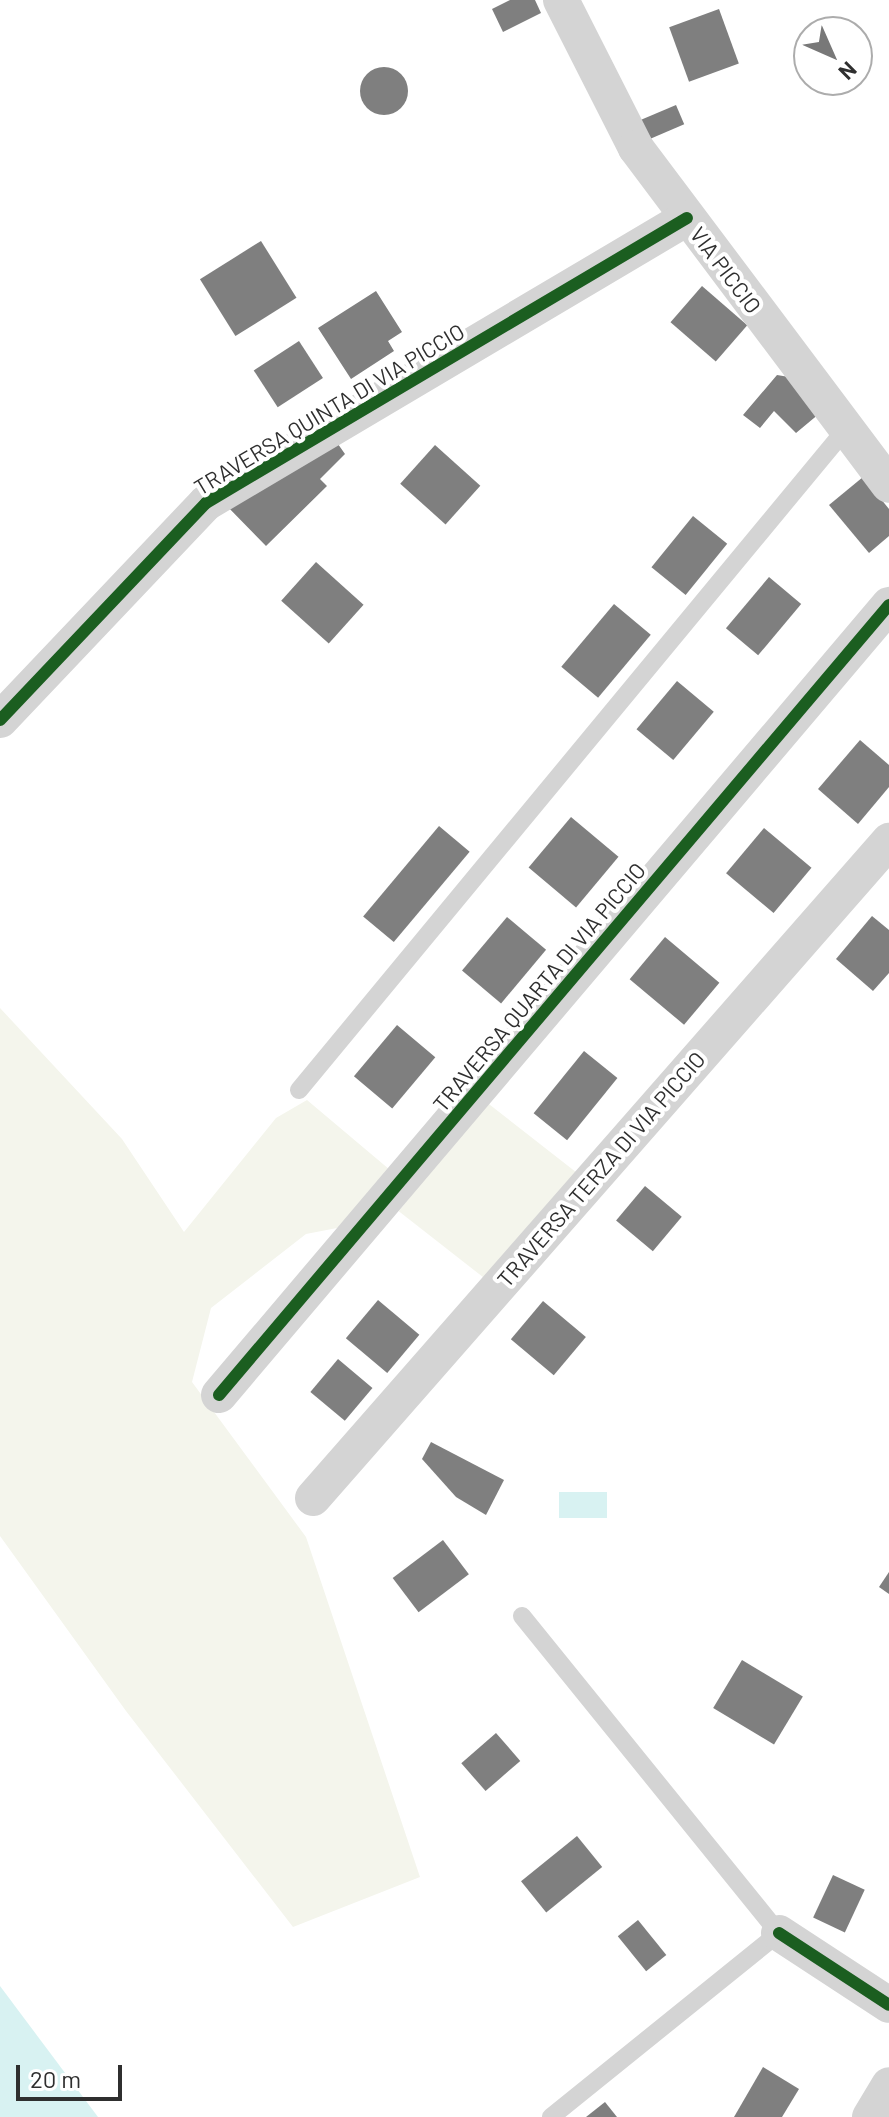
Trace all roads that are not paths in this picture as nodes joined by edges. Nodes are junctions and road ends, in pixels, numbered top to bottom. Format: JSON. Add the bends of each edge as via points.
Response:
{"nodes":[{"id":1,"x":561,"y":0,"type":"edge"},
{"id":2,"x":687,"y":218,"type":"junction"},
{"id":3,"x":845,"y":430,"type":"junction"},
{"id":4,"x":889,"y":485,"type":"edge"},
{"id":5,"x":889,"y":605,"type":"edge"},
{"id":6,"x":0,"y":720,"type":"edge"},
{"id":7,"x":889,"y":841,"type":"edge"},
{"id":8,"x":299,"y":1090,"type":"dead end"},
{"id":9,"x":219,"y":1395,"type":"dead end"},
{"id":10,"x":313,"y":1498,"type":"dead end"},
{"id":11,"x":522,"y":1616,"type":"dead end"},
{"id":12,"x":779,"y":1933,"type":"junction"},
{"id":13,"x":889,"y":2005,"type":"edge"},
{"id":14,"x":889,"y":2085,"type":"edge"},
{"id":15,"x":551,"y":2117,"type":"edge"},
{"id":16,"x":870,"y":2117,"type":"edge"}],
"edges":[{"from":1,"to":2,"type":"street","name":"VIA PICCIO","via":[[636,148]]},
{"from":2,"to":3,"type":"street","name":"VIA PICCIO"},
{"from":2,"to":6,"type":"street","name":"TRAVERSA QUINTA DI VIA PICCIO","via":[[206,503]]},
{"from":3,"to":4,"type":"street","name":"VIA PICCIO"},
{"from":3,"to":8,"type":"lane"},
{"from":5,"to":9,"type":"street","name":"TRAVERSA QUARTA DI VIA PICCIO"},
{"from":7,"to":10,"type":"street","name":"TRAVERSA TERZA DI VIA PICCIO"},
{"from":11,"to":12,"type":"lane"},
{"from":12,"to":13,"type":"street"},
{"from":12,"to":15,"type":"lane"},
{"from":14,"to":16,"type":"street"}]}
